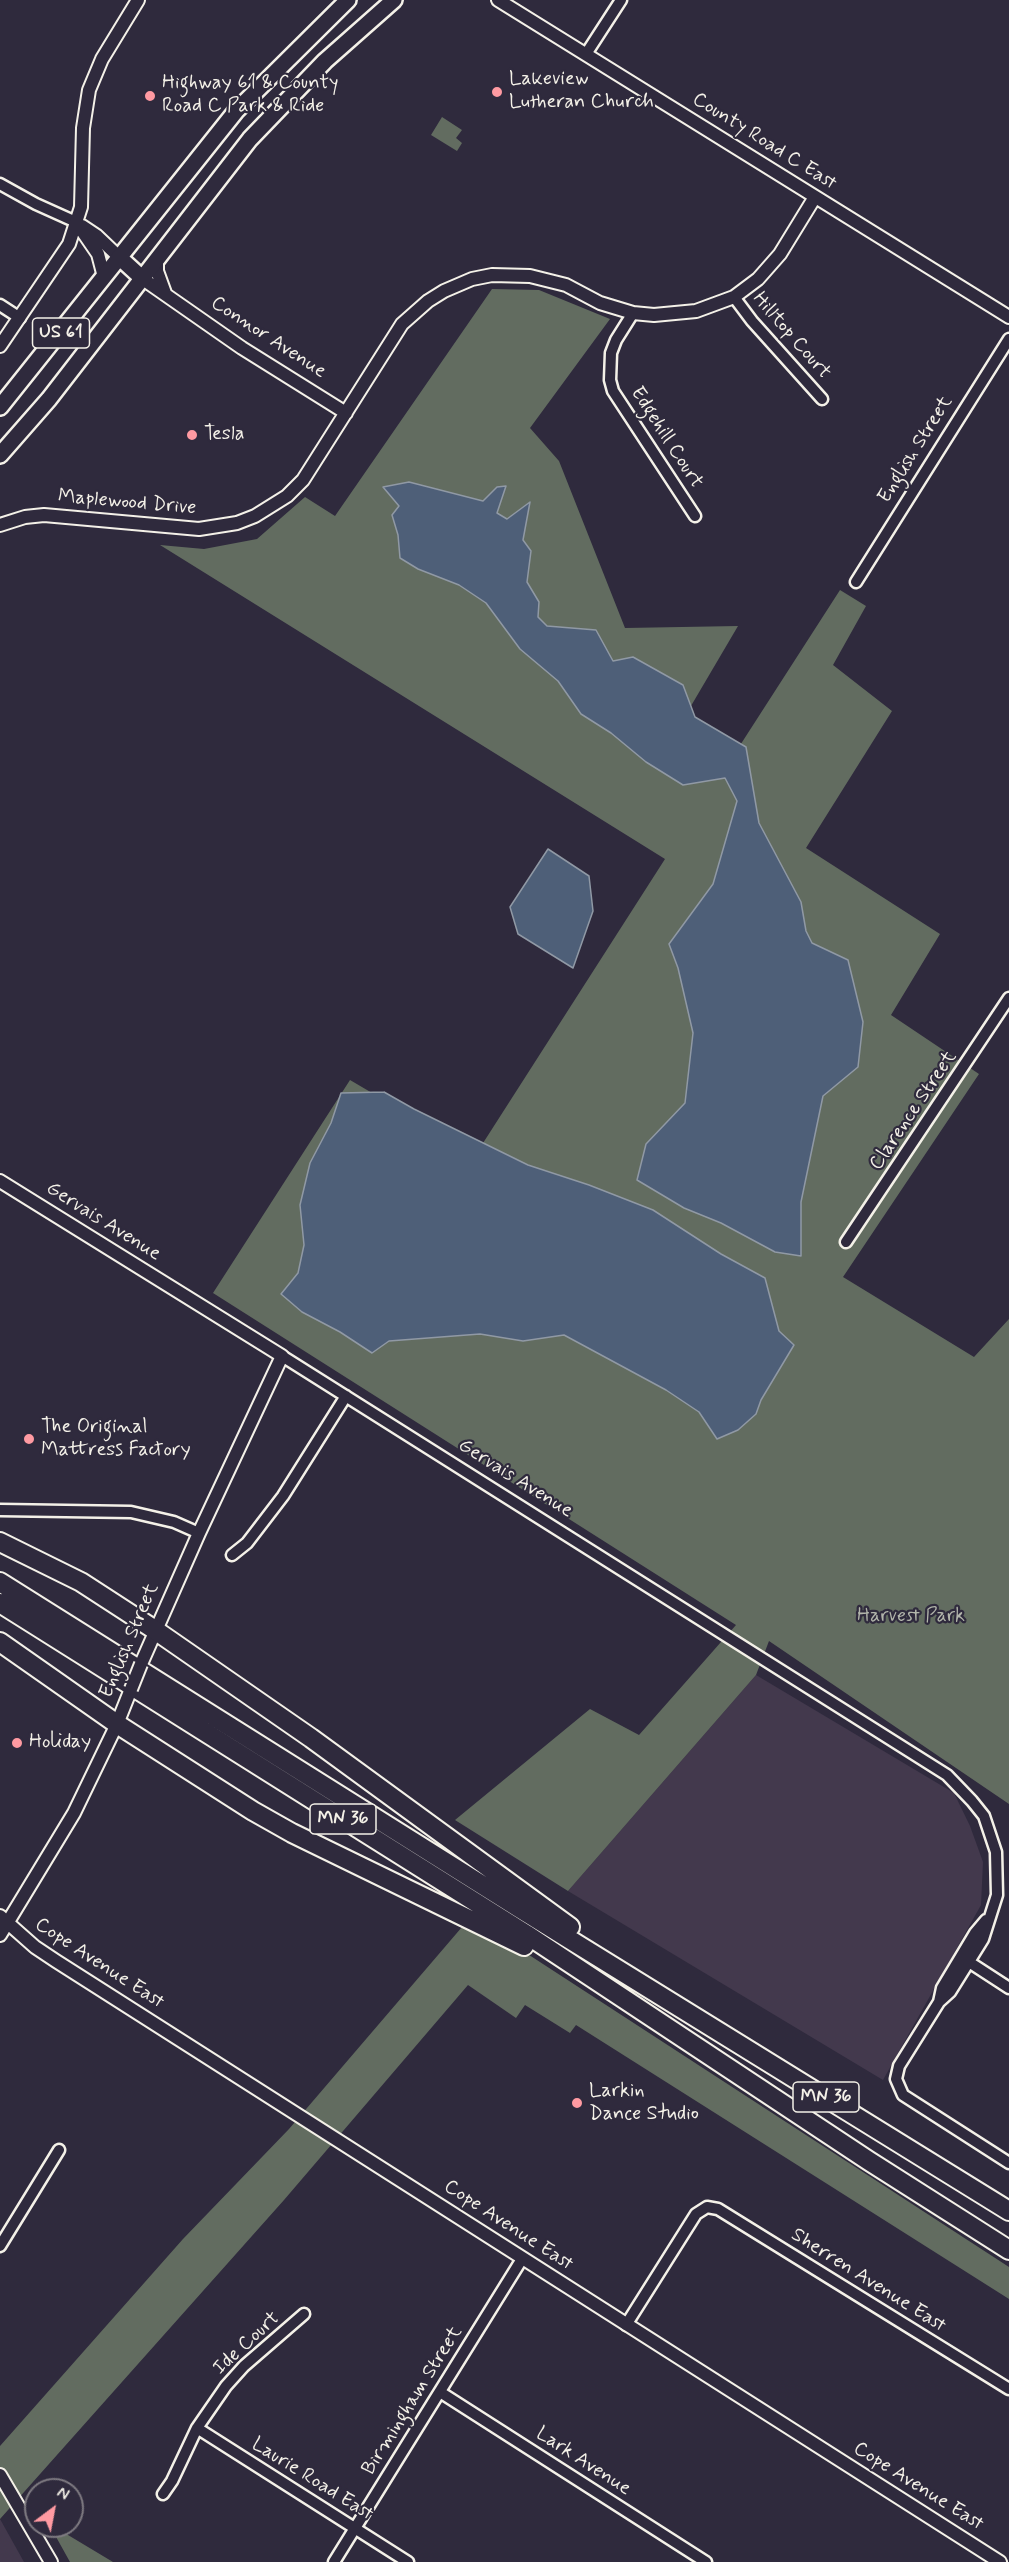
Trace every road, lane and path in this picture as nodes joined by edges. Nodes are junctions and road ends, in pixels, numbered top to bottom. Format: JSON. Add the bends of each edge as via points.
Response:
{"nodes":[{"id":1,"x":138,"y":0,"type":"edge"},
{"id":2,"x":348,"y":0,"type":"edge"},
{"id":3,"x":394,"y":0,"type":"edge"},
{"id":4,"x":498,"y":0,"type":"edge"},
{"id":5,"x":621,"y":0,"type":"edge"},
{"id":6,"x":586,"y":54,"type":"junction"},
{"id":7,"x":0,"y":184,"type":"edge"},
{"id":8,"x":815,"y":197,"type":"junction"},
{"id":9,"x":76,"y":222,"type":"junction"},
{"id":10,"x":119,"y":257,"type":"junction"},
{"id":11,"x":157,"y":260,"type":"junction"},
{"id":12,"x":104,"y":277,"type":"junction"},
{"id":13,"x":143,"y":279,"type":"junction"},
{"id":14,"x":168,"y":296,"type":"junction"},
{"id":15,"x":734,"y":297,"type":"junction"},
{"id":16,"x":0,"y":305,"type":"edge"},
{"id":17,"x":633,"y":313,"type":"junction"},
{"id":18,"x":1009,"y":317,"type":"edge"},
{"id":19,"x":20,"y":318,"type":"junction"},
{"id":20,"x":1009,"y":339,"type":"edge"},
{"id":21,"x":0,"y":346,"type":"edge"},
{"id":22,"x":822,"y":399,"type":"dead end"},
{"id":23,"x":0,"y":406,"type":"edge"},
{"id":24,"x":346,"y":413,"type":"junction"},
{"id":25,"x":0,"y":454,"type":"edge"},
{"id":26,"x":695,"y":516,"type":"dead end"},
{"id":27,"x":0,"y":525,"type":"edge"},
{"id":28,"x":856,"y":582,"type":"dead end"},
{"id":29,"x":1009,"y":999,"type":"edge"},
{"id":30,"x":0,"y":1181,"type":"edge"},
{"id":31,"x":846,"y":1242,"type":"dead end"},
{"id":32,"x":282,"y":1356,"type":"junction"},
{"id":33,"x":346,"y":1396,"type":"junction"},
{"id":34,"x":0,"y":1510,"type":"edge"},
{"id":35,"x":199,"y":1533,"type":"junction"},
{"id":36,"x":0,"y":1542,"type":"edge"},
{"id":37,"x":232,"y":1555,"type":"dead end"},
{"id":38,"x":0,"y":1582,"type":"edge"},
{"id":39,"x":0,"y":1603,"type":"edge"},
{"id":40,"x":156,"y":1630,"type":"junction"},
{"id":41,"x":0,"y":1642,"type":"edge"},
{"id":42,"x":120,"y":1715,"type":"junction"},
{"id":43,"x":989,"y":1918,"type":"junction"},
{"id":44,"x":2,"y":1925,"type":"edge"},
{"id":45,"x":969,"y":1962,"type":"junction"},
{"id":46,"x":642,"y":1984,"type":"junction"},
{"id":47,"x":1009,"y":1988,"type":"edge"},
{"id":48,"x":939,"y":2002,"type":"junction"},
{"id":49,"x":684,"y":2038,"type":"junction"},
{"id":50,"x":59,"y":2150,"type":"dead end"},
{"id":51,"x":1009,"y":2163,"type":"edge"},
{"id":52,"x":1009,"y":2211,"type":"edge"},
{"id":53,"x":0,"y":2246,"type":"edge"},
{"id":54,"x":1009,"y":2250,"type":"edge"},
{"id":55,"x":522,"y":2259,"type":"junction"},
{"id":56,"x":304,"y":2314,"type":"dead end"},
{"id":57,"x":626,"y":2325,"type":"junction"},
{"id":58,"x":1009,"y":2389,"type":"edge"},
{"id":59,"x":440,"y":2392,"type":"junction"},
{"id":60,"x":197,"y":2428,"type":"junction"},
{"id":61,"x":0,"y":2475,"type":"edge"},
{"id":62,"x":163,"y":2494,"type":"dead end"},
{"id":63,"x":355,"y":2528,"type":"junction"},
{"id":64,"x":51,"y":2562,"type":"edge"},
{"id":65,"x":334,"y":2562,"type":"edge"},
{"id":66,"x":408,"y":2562,"type":"edge"},
{"id":67,"x":706,"y":2562,"type":"edge"},
{"id":68,"x":1000,"y":2562,"type":"edge"}],
"edges":[{"from":1,"to":9,"type":"street","via":[[102,59],[89,90],[83,128],[81,207]]},
{"from":2,"to":10,"type":"main road","number":"US 61","via":[[236,111]]},
{"from":3,"to":11,"type":"main road","number":"US 61","via":[[279,108],[243,148]]},
{"from":4,"to":6,"type":"street","name":"County Road C East"},
{"from":5,"to":6,"type":"street"},
{"from":6,"to":8,"type":"street","name":"County Road C East"},
{"from":7,"to":9,"type":"street"},
{"from":8,"to":15,"type":"street","name":"Maplewood Drive","via":[[771,265]]},
{"from":8,"to":18,"type":"street","name":"County Road C East"},
{"from":9,"to":10,"type":"street"},
{"from":9,"to":12,"type":"street","via":[[98,254]]},
{"from":9,"to":19,"type":"street","via":[[69,244]]},
{"from":10,"to":12,"type":"main road","number":"US 61"},
{"from":10,"to":13,"type":"main road","name":"Connor Avenue"},
{"from":11,"to":13,"type":"main road","number":"US 61"},
{"from":11,"to":14,"type":"street","via":[[160,282]]},
{"from":12,"to":23,"type":"main road","number":"US 61"},
{"from":13,"to":14,"type":"street","name":"Connor Avenue"},
{"from":13,"to":25,"type":"main road","number":"US 61"},
{"from":14,"to":24,"type":"street","name":"Connor Avenue"},
{"from":15,"to":17,"type":"street","name":"Maplewood Drive","via":[[677,315]]},
{"from":15,"to":22,"type":"street","name":"Hilltop Court"},
{"from":16,"to":19,"type":"street"},
{"from":17,"to":24,"type":"street","name":"Maplewood Drive","via":[[600,303],[566,285],[530,276],[492,276],[462,283],[428,301],[402,324]]},
{"from":17,"to":26,"type":"street","name":"Edgehill Court","via":[[611,353],[610,380]]},
{"from":19,"to":21,"type":"street"},
{"from":20,"to":28,"type":"street","name":"English Street"},
{"from":24,"to":27,"type":"street","name":"Maplewood Drive","via":[[303,480],[272,507],[237,523],[199,529],[44,515]]},
{"from":29,"to":31,"type":"street","name":"Clarence Street"},
{"from":30,"to":32,"type":"street","name":"Gervais Avenue"},
{"from":32,"to":33,"type":"street","name":"Gervais Avenue"},
{"from":32,"to":35,"type":"street","name":"English Street"},
{"from":33,"to":37,"type":"street","via":[[283,1496],[247,1543]]},
{"from":33,"to":43,"type":"street","name":"Gervais Avenue","via":[[947,1775],[984,1816],[996,1852],[997,1895]]},
{"from":34,"to":35,"type":"street","via":[[131,1512],[174,1522]]},
{"from":35,"to":40,"type":"street","name":"English Street"},
{"from":36,"to":40,"type":"highway","via":[[81,1582]]},
{"from":38,"to":46,"type":"highway","number":"MN 36"},
{"from":39,"to":49,"type":"highway","number":"MN 36"},
{"from":40,"to":42,"type":"street","name":"English Street","bridge":true},
{"from":40,"to":46,"type":"highway","via":[[600,1948]]},
{"from":41,"to":42,"type":"highway"},
{"from":42,"to":44,"type":"street","name":"English Street","via":[[74,1813]]},
{"from":42,"to":49,"type":"highway","via":[[219,1791],[292,1833],[510,1939]]},
{"from":43,"to":45,"type":"street","name":"Gervais Avenue","via":[[983,1939]]},
{"from":43,"to":48,"type":"street","via":[[975,1933],[942,1988]]},
{"from":44,"to":55,"type":"street","name":"Cope Avenue East"},
{"from":45,"to":47,"type":"street"},
{"from":45,"to":48,"type":"street","name":"Gervais Avenue"},
{"from":46,"to":52,"type":"highway","number":"MN 36"},
{"from":48,"to":51,"type":"street","via":[[899,2066],[896,2079],[903,2095]]},
{"from":49,"to":54,"type":"highway","number":"MN 36"},
{"from":50,"to":53,"type":"street"},
{"from":55,"to":57,"type":"street","name":"Cope Avenue East"},
{"from":55,"to":59,"type":"street","name":"Birmingham Street"},
{"from":56,"to":60,"type":"street","name":"Ide Court","via":[[244,2366]]},
{"from":57,"to":58,"type":"street","name":"Sherren Avenue East","via":[[696,2214],[707,2207],[718,2209]]},
{"from":57,"to":68,"type":"street","name":"Cope Avenue East"},
{"from":59,"to":63,"type":"street","name":"Birmingham Street"},
{"from":59,"to":67,"type":"street","name":"Lark Avenue"},
{"from":60,"to":62,"type":"street","name":"Ide Court"},
{"from":60,"to":63,"type":"street","name":"Laurie Road East"},
{"from":61,"to":64,"type":"street"},
{"from":63,"to":65,"type":"street","name":"Birmingham Street"},
{"from":63,"to":66,"type":"street","name":"Laurie Road East"}]}
